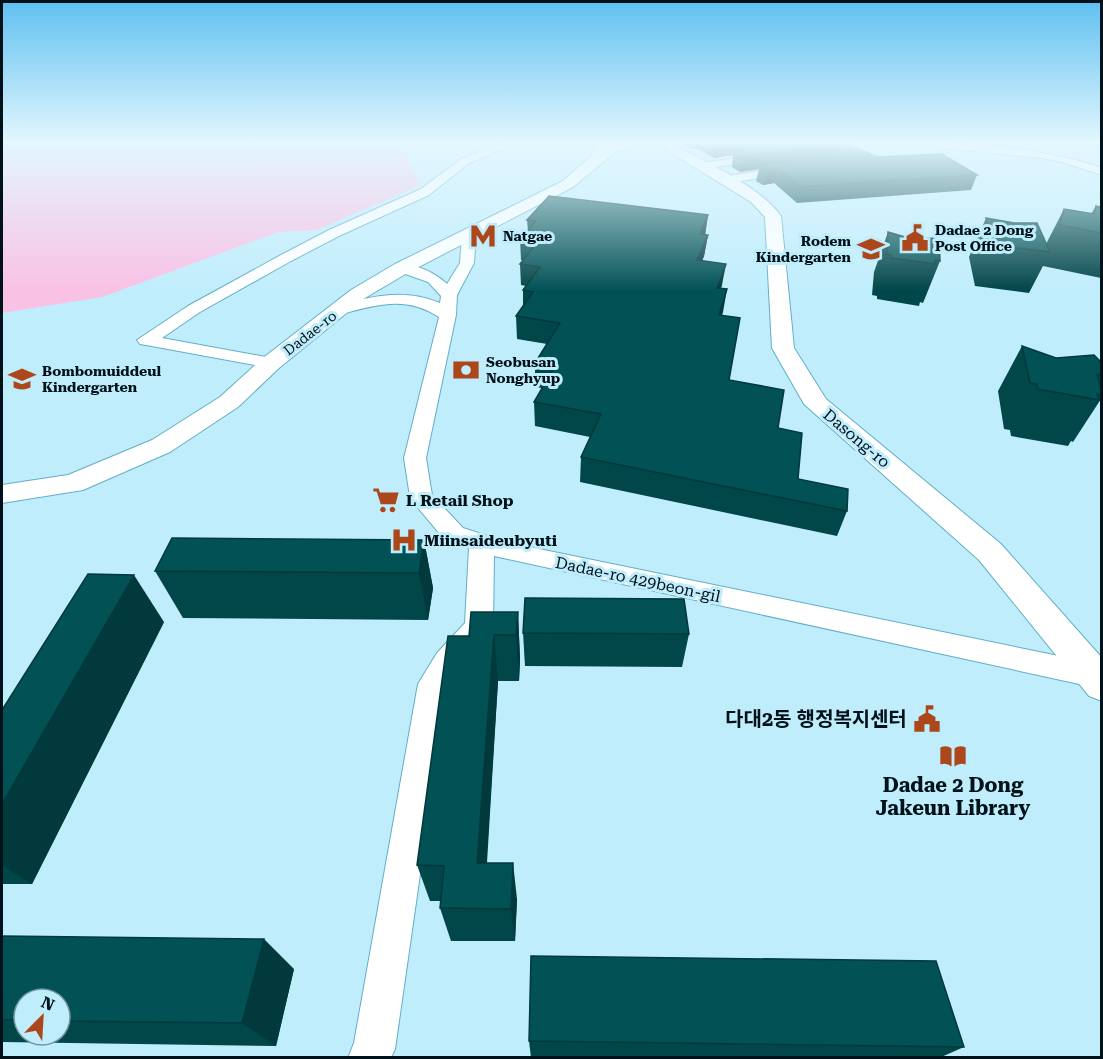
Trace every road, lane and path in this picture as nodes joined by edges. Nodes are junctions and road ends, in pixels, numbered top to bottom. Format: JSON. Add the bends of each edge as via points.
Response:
{"nodes":[{"id":1,"x":424,"y":192,"type":"edge"},
{"id":2,"x":551,"y":192,"type":"edge"},
{"id":3,"x":746,"y":192,"type":"edge"},
{"id":4,"x":469,"y":234,"type":"junction"},
{"id":5,"x":402,"y":268,"type":"junction"},
{"id":6,"x":448,"y":305,"type":"junction"},
{"id":7,"x":341,"y":309,"type":"junction"},
{"id":8,"x":271,"y":363,"type":"junction"},
{"id":9,"x":2,"y":494,"type":"edge"},
{"id":10,"x":482,"y":543,"type":"junction"},
{"id":11,"x":1097,"y":680,"type":"edge"},
{"id":12,"x":369,"y":1058,"type":"edge"}],
"edges":[{"from":1,"to":8,"type":"street","via":[[286,258],[146,340]]},
{"from":2,"to":4,"type":"main road","name":"Dadae-ro"},
{"from":3,"to":11,"type":"main road","name":"Dasong-ro","via":[[773,216],[783,348],[816,404],[990,552]]},
{"from":4,"to":5,"type":"main road","name":"Dadae-ro"},
{"from":4,"to":6,"type":"street","name":"Dadae-ro 429beon-gil","via":[[467,263]]},
{"from":5,"to":6,"type":"street","via":[[433,279]]},
{"from":5,"to":7,"type":"main road","name":"Dadae-ro"},
{"from":6,"to":7,"type":"street","via":[[406,297]]},
{"from":6,"to":10,"type":"street","name":"Dadae-ro 429beon-gil","via":[[415,458],[419,487],[421,496],[454,534]]},
{"from":7,"to":8,"type":"main road","name":"Dadae-ro"},
{"from":8,"to":9,"type":"main road","name":"Dadae-ro","via":[[229,402],[161,446],[73,483]]},
{"from":10,"to":11,"type":"street","name":"Dadae-ro 429beon-gil"},
{"from":10,"to":12,"type":"street","via":[[478,625],[447,661],[434,684],[374,1049]]}]}
